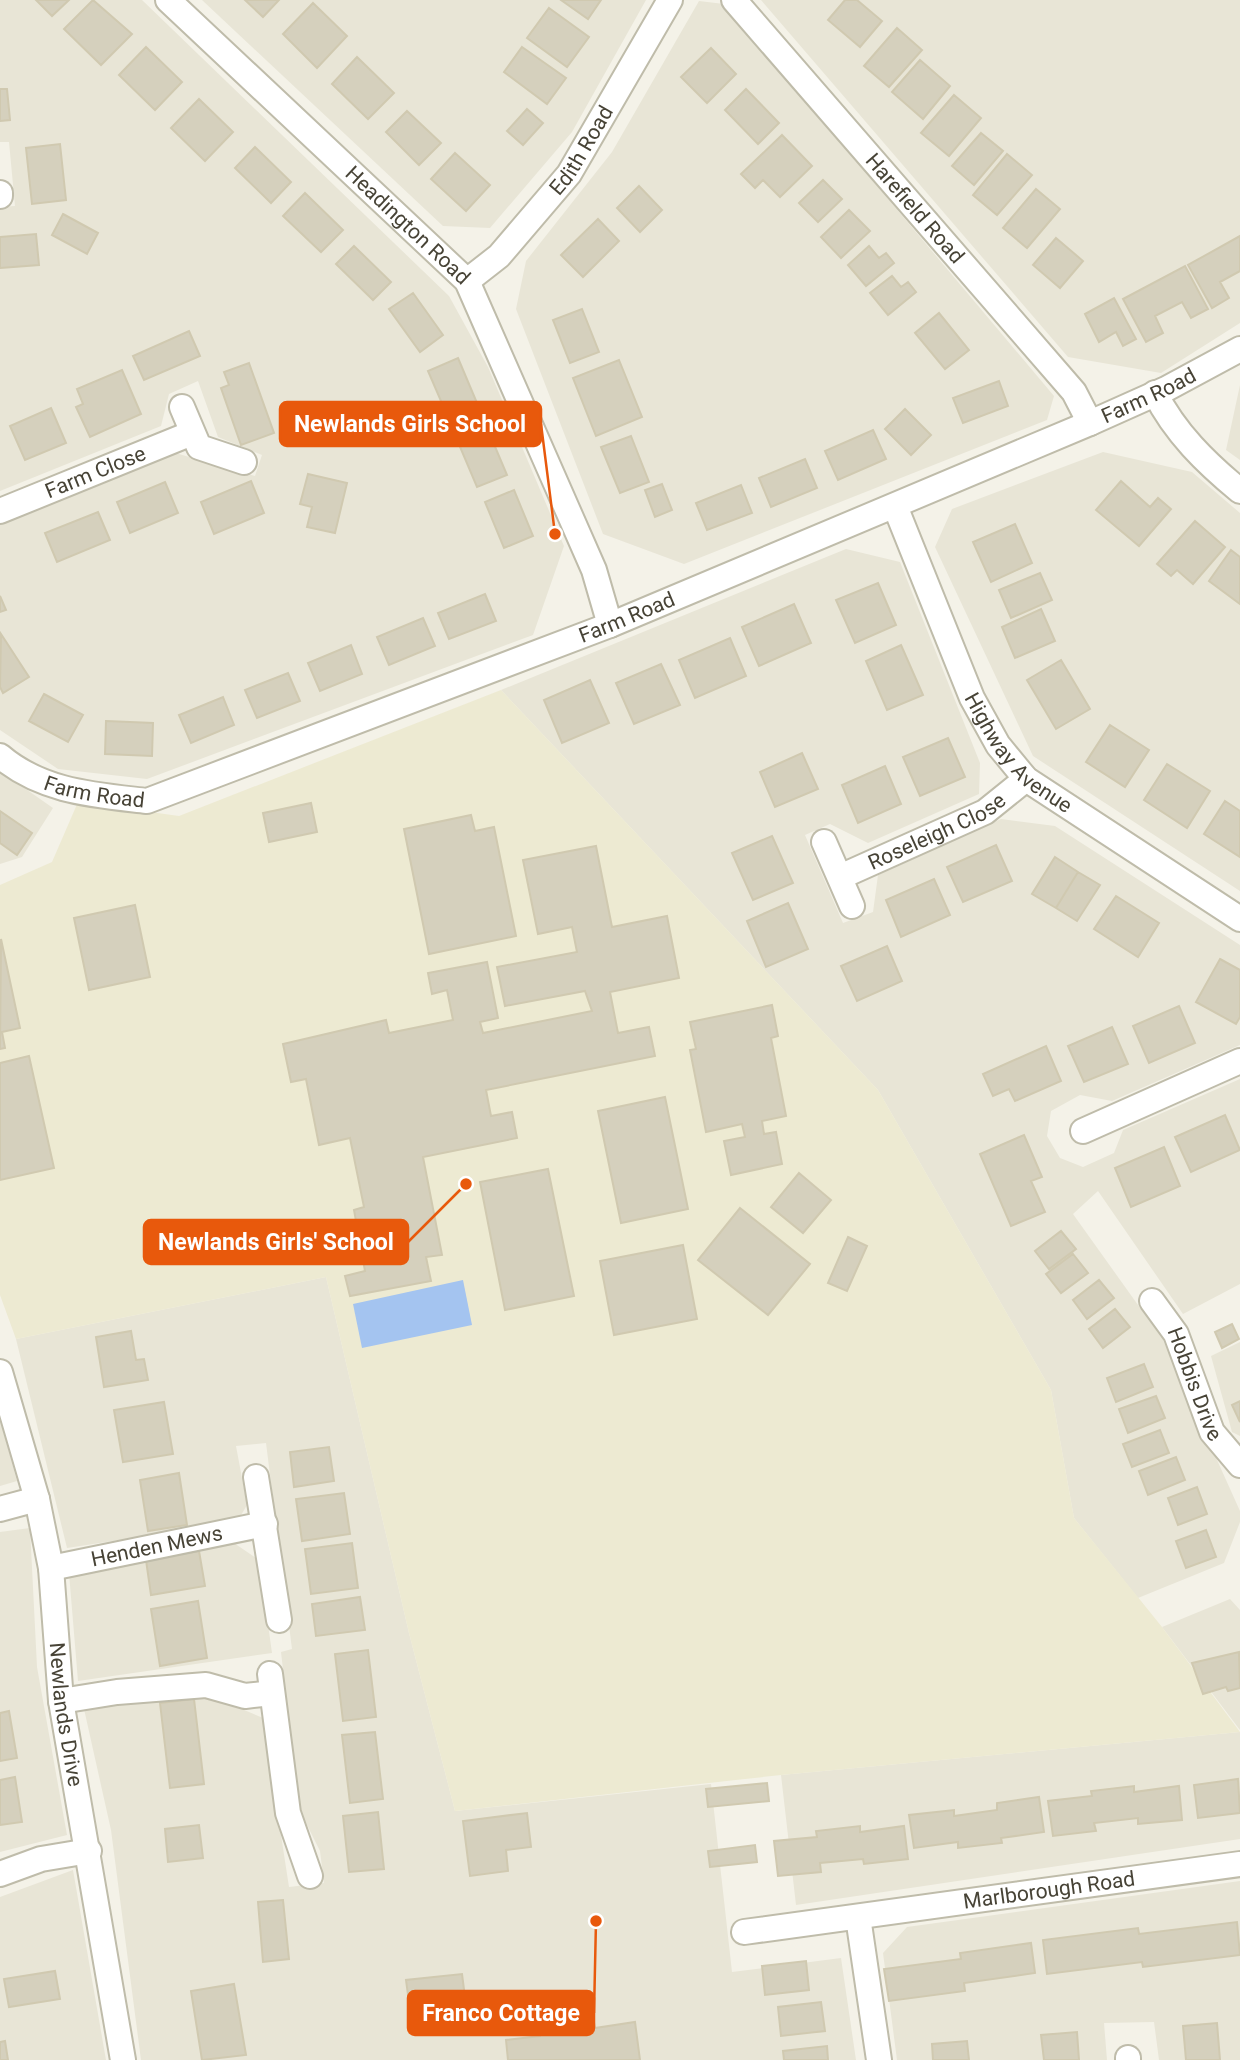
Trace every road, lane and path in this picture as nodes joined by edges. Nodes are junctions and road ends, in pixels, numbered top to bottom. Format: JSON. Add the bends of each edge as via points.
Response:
{"nodes":[{"id":1,"x":168,"y":0,"type":"edge"},
{"id":2,"x":670,"y":0,"type":"edge"},
{"id":3,"x":734,"y":0,"type":"edge"},
{"id":4,"x":467,"y":281,"type":"junction"},
{"id":5,"x":1240,"y":349,"type":"edge"},
{"id":6,"x":1155,"y":393,"type":"junction"},
{"id":7,"x":182,"y":407,"type":"dead end"},
{"id":8,"x":1090,"y":423,"type":"junction"},
{"id":9,"x":192,"y":433,"type":"junction"},
{"id":10,"x":244,"y":462,"type":"dead end"},
{"id":11,"x":1240,"y":491,"type":"edge"},
{"id":12,"x":895,"y":506,"type":"junction"},
{"id":13,"x":0,"y":511,"type":"edge"},
{"id":14,"x":610,"y":625,"type":"junction"},
{"id":15,"x":0,"y":756,"type":"edge"},
{"id":16,"x":1026,"y":779,"type":"junction"},
{"id":17,"x":824,"y":842,"type":"dead end"},
{"id":18,"x":840,"y":877,"type":"junction"},
{"id":19,"x":852,"y":906,"type":"dead end"},
{"id":20,"x":1240,"y":919,"type":"edge"},
{"id":21,"x":1240,"y":1061,"type":"edge"},
{"id":22,"x":1083,"y":1130,"type":"dead end"},
{"id":23,"x":1152,"y":1301,"type":"dead end"},
{"id":24,"x":0,"y":1372,"type":"edge"},
{"id":25,"x":1240,"y":1465,"type":"edge"},
{"id":26,"x":256,"y":1477,"type":"dead end"},
{"id":27,"x":37,"y":1499,"type":"junction"},
{"id":28,"x":0,"y":1508,"type":"edge"},
{"id":29,"x":265,"y":1524,"type":"junction"},
{"id":30,"x":51,"y":1567,"type":"junction"},
{"id":31,"x":279,"y":1619,"type":"dead end"},
{"id":32,"x":61,"y":1701,"type":"junction"},
{"id":33,"x":89,"y":1851,"type":"junction"},
{"id":34,"x":1240,"y":1864,"type":"edge"},
{"id":35,"x":0,"y":1874,"type":"edge"},
{"id":36,"x":310,"y":1876,"type":"dead end"},
{"id":37,"x":858,"y":1917,"type":"junction"},
{"id":38,"x":744,"y":1932,"type":"dead end"},
{"id":39,"x":123,"y":2060,"type":"edge"},
{"id":40,"x":878,"y":2060,"type":"edge"}],
"edges":[{"from":1,"to":4,"type":"street","name":"Headington Road"},
{"from":2,"to":4,"type":"street","name":"Edith Road","via":[[569,174],[499,256]]},
{"from":3,"to":8,"type":"street","name":"Harefield Road","via":[[1074,392]]},
{"from":4,"to":14,"type":"street","name":"Headington Road","via":[[594,570]]},
{"from":5,"to":6,"type":"street","name":"Farm Road"},
{"from":6,"to":8,"type":"street","name":"Farm Road"},
{"from":6,"to":11,"type":"street","via":[[1165,413],[1206,463]]},
{"from":7,"to":9,"type":"street"},
{"from":8,"to":12,"type":"street","name":"Farm Road"},
{"from":9,"to":10,"type":"street","via":[[199,447]]},
{"from":9,"to":13,"type":"street","name":"Farm Close"},
{"from":12,"to":14,"type":"street","name":"Farm Road"},
{"from":12,"to":16,"type":"street","name":"Highway Avenue","via":[[972,698],[998,745]]},
{"from":14,"to":15,"type":"street","name":"Farm Road","via":[[147,801],[67,792]]},
{"from":16,"to":18,"type":"street","name":"Roseleigh Close","via":[[985,812]]},
{"from":16,"to":20,"type":"street","name":"Highway Avenue"},
{"from":17,"to":18,"type":"street","name":"Roseleigh Close"},
{"from":18,"to":19,"type":"street","name":"Roseleigh Close"},
{"from":21,"to":22,"type":"street"},
{"from":23,"to":25,"type":"street","name":"Hobbis Drive","via":[[1176,1334],[1212,1432]]},
{"from":24,"to":27,"type":"street","name":"Newlands Drive"},
{"from":26,"to":29,"type":"street"},
{"from":27,"to":28,"type":"street"},
{"from":27,"to":30,"type":"street","name":"Newlands Drive"},
{"from":29,"to":30,"type":"street","name":"Henden Mews"},
{"from":29,"to":31,"type":"street"},
{"from":30,"to":32,"type":"street","name":"Newlands Drive"},
{"from":32,"to":33,"type":"street","name":"Newlands Drive"},
{"from":32,"to":36,"type":"street","via":[[206,1685],[245,1696],[271,1684],[288,1814]]},
{"from":33,"to":35,"type":"street","via":[[41,1859]]},
{"from":33,"to":39,"type":"street","name":"Newlands Drive"},
{"from":34,"to":37,"type":"street","name":"Marlborough Road"},
{"from":37,"to":38,"type":"street","name":"Marlborough Road"},
{"from":37,"to":40,"type":"street"}]}
